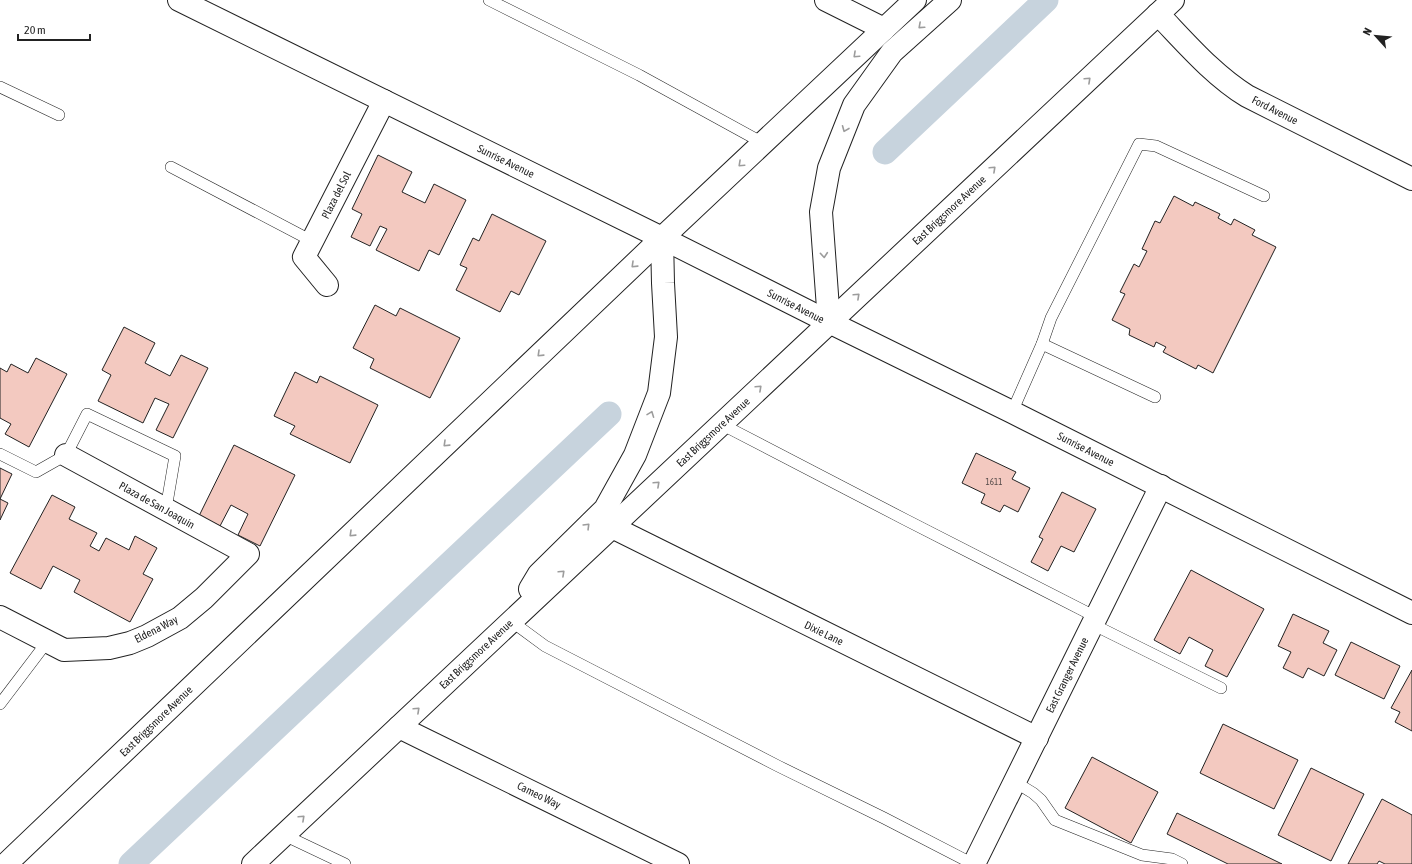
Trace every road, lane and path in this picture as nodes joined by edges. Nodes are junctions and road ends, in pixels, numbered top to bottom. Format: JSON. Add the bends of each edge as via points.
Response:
{"nodes":[{"id":1,"x":489,"y":0,"type":"edge"},
{"id":2,"x":826,"y":0,"type":"edge"},
{"id":3,"x":915,"y":0,"type":"edge"},
{"id":4,"x":950,"y":0,"type":"edge"},
{"id":5,"x":185,"y":1,"type":"edge"},
{"id":6,"x":1166,"y":7,"type":"edge"},
{"id":7,"x":884,"y":29,"type":"junction"},
{"id":8,"x":0,"y":87,"type":"edge"},
{"id":9,"x":384,"y":101,"type":"junction"},
{"id":10,"x":59,"y":115,"type":"dead end"},
{"id":11,"x":763,"y":143,"type":"junction"},
{"id":12,"x":171,"y":167,"type":"dead end"},
{"id":13,"x":1412,"y":179,"type":"edge"},
{"id":14,"x":1264,"y":196,"type":"dead end"},
{"id":15,"x":662,"y":238,"type":"junction"},
{"id":16,"x":312,"y":241,"type":"junction"},
{"id":17,"x":327,"y":285,"type":"dead end"},
{"id":18,"x":829,"y":322,"type":"junction"},
{"id":19,"x":1042,"y":344,"type":"junction"},
{"id":20,"x":1155,"y":397,"type":"dead end"},
{"id":21,"x":1012,"y":412,"type":"junction"},
{"id":22,"x":721,"y":424,"type":"junction"},
{"id":23,"x":0,"y":454,"type":"edge"},
{"id":24,"x":66,"y":455,"type":"junction"},
{"id":25,"x":1161,"y":486,"type":"junction"},
{"id":26,"x":166,"y":509,"type":"junction"},
{"id":27,"x":612,"y":527,"type":"junction"},
{"id":28,"x":248,"y":554,"type":"joint"},
{"id":29,"x":1412,"y":613,"type":"edge"},
{"id":30,"x":0,"y":617,"type":"edge"},
{"id":31,"x":1094,"y":620,"type":"junction"},
{"id":32,"x":511,"y":621,"type":"junction"},
{"id":33,"x":47,"y":642,"type":"junction"},
{"id":34,"x":1221,"y":688,"type":"dead end"},
{"id":35,"x":0,"y":704,"type":"edge"},
{"id":36,"x":399,"y":726,"type":"junction"},
{"id":37,"x":1037,"y":738,"type":"junction"},
{"id":38,"x":1015,"y":782,"type":"junction"},
{"id":39,"x":284,"y":835,"type":"junction"},
{"id":40,"x":6,"y":864,"type":"edge"},
{"id":41,"x":253,"y":864,"type":"edge"},
{"id":42,"x":345,"y":864,"type":"edge"},
{"id":43,"x":678,"y":864,"type":"edge"},
{"id":44,"x":974,"y":864,"type":"edge"},
{"id":45,"x":1182,"y":864,"type":"edge"}],
"edges":[{"from":1,"to":11,"type":"lane","via":[[639,75]]},
{"from":2,"to":7,"type":"street"},
{"from":3,"to":7,"type":"street","name":"East Briggsmore Avenue"},
{"from":4,"to":18,"type":"street","one_way":true,"via":[[892,52],[854,105],[830,168],[821,212]]},
{"from":5,"to":9,"type":"street","name":"Sunrise Avenue"},
{"from":6,"to":13,"type":"street","name":"Ford Avenue","via":[[1216,73],[1231,86]]},
{"from":18,"to":6,"type":"street","name":"East Briggsmore Avenue","one_way":true},
{"from":7,"to":11,"type":"street","name":"East Briggsmore Avenue","one_way":true},
{"from":8,"to":10,"type":"lane"},
{"from":9,"to":15,"type":"street","name":"Sunrise Avenue"},
{"from":9,"to":16,"type":"street","name":"Plaza del Sol"},
{"from":11,"to":15,"type":"street","name":"East Briggsmore Avenue","one_way":true},
{"from":12,"to":16,"type":"lane"},
{"from":14,"to":19,"type":"lane","via":[[1156,146],[1138,144],[1051,318]]},
{"from":15,"to":18,"type":"street","name":"Sunrise Avenue"},
{"from":32,"to":15,"type":"street","one_way":true,"via":[[539,574],[605,509],[635,455],[659,393],[666,337]]},
{"from":15,"to":40,"type":"street","name":"East Briggsmore Avenue","one_way":true},
{"from":16,"to":17,"type":"street","name":"Plaza del Sol","via":[[304,257]]},
{"from":18,"to":21,"type":"street","name":"Sunrise Avenue"},
{"from":22,"to":18,"type":"street","name":"East Briggsmore Avenue","one_way":true},
{"from":19,"to":20,"type":"lane"},
{"from":19,"to":21,"type":"lane"},
{"from":21,"to":25,"type":"street","name":"Sunrise Avenue"},
{"from":27,"to":22,"type":"street","name":"East Briggsmore Avenue","one_way":true},
{"from":22,"to":31,"type":"lane"},
{"from":23,"to":24,"type":"lane","via":[[36,472]]},
{"from":24,"to":26,"type":"street","name":"Plaza de San Joaquin"},
{"from":24,"to":26,"type":"lane","via":[[87,414],[175,456]]},
{"from":25,"to":29,"type":"street","name":"Sunrise Avenue"},
{"from":25,"to":31,"type":"street","name":"East Granger Avenue"},
{"from":26,"to":28,"type":"street","name":"Plaza de San Joaquin"},
{"from":32,"to":27,"type":"street","name":"East Briggsmore Avenue","one_way":true},
{"from":27,"to":37,"type":"street","name":"Dixie Lane"},
{"from":28,"to":33,"type":"street","name":"Eldena Way","via":[[180,618],[147,636],[108,648],[64,650]]},
{"from":30,"to":33,"type":"street","name":"Eldena Way"},
{"from":31,"to":34,"type":"lane"},
{"from":31,"to":37,"type":"street","name":"East Granger Avenue"},
{"from":36,"to":32,"type":"street","name":"East Briggsmore Avenue","one_way":true},
{"from":32,"to":44,"type":"lane","via":[[552,649]]},
{"from":33,"to":35,"type":"lane"},
{"from":39,"to":36,"type":"street","name":"East Briggsmore Avenue","one_way":true},
{"from":36,"to":43,"type":"street","name":"Cameo Way"},
{"from":37,"to":38,"type":"street","name":"East Granger Avenue"},
{"from":38,"to":44,"type":"street","name":"East Granger Avenue"},
{"from":38,"to":45,"type":"lane","via":[[1041,800],[1056,820],[1142,855],[1172,859]]},
{"from":39,"to":41,"type":"street","name":"East Briggsmore Avenue"},
{"from":39,"to":42,"type":"lane"}]}
